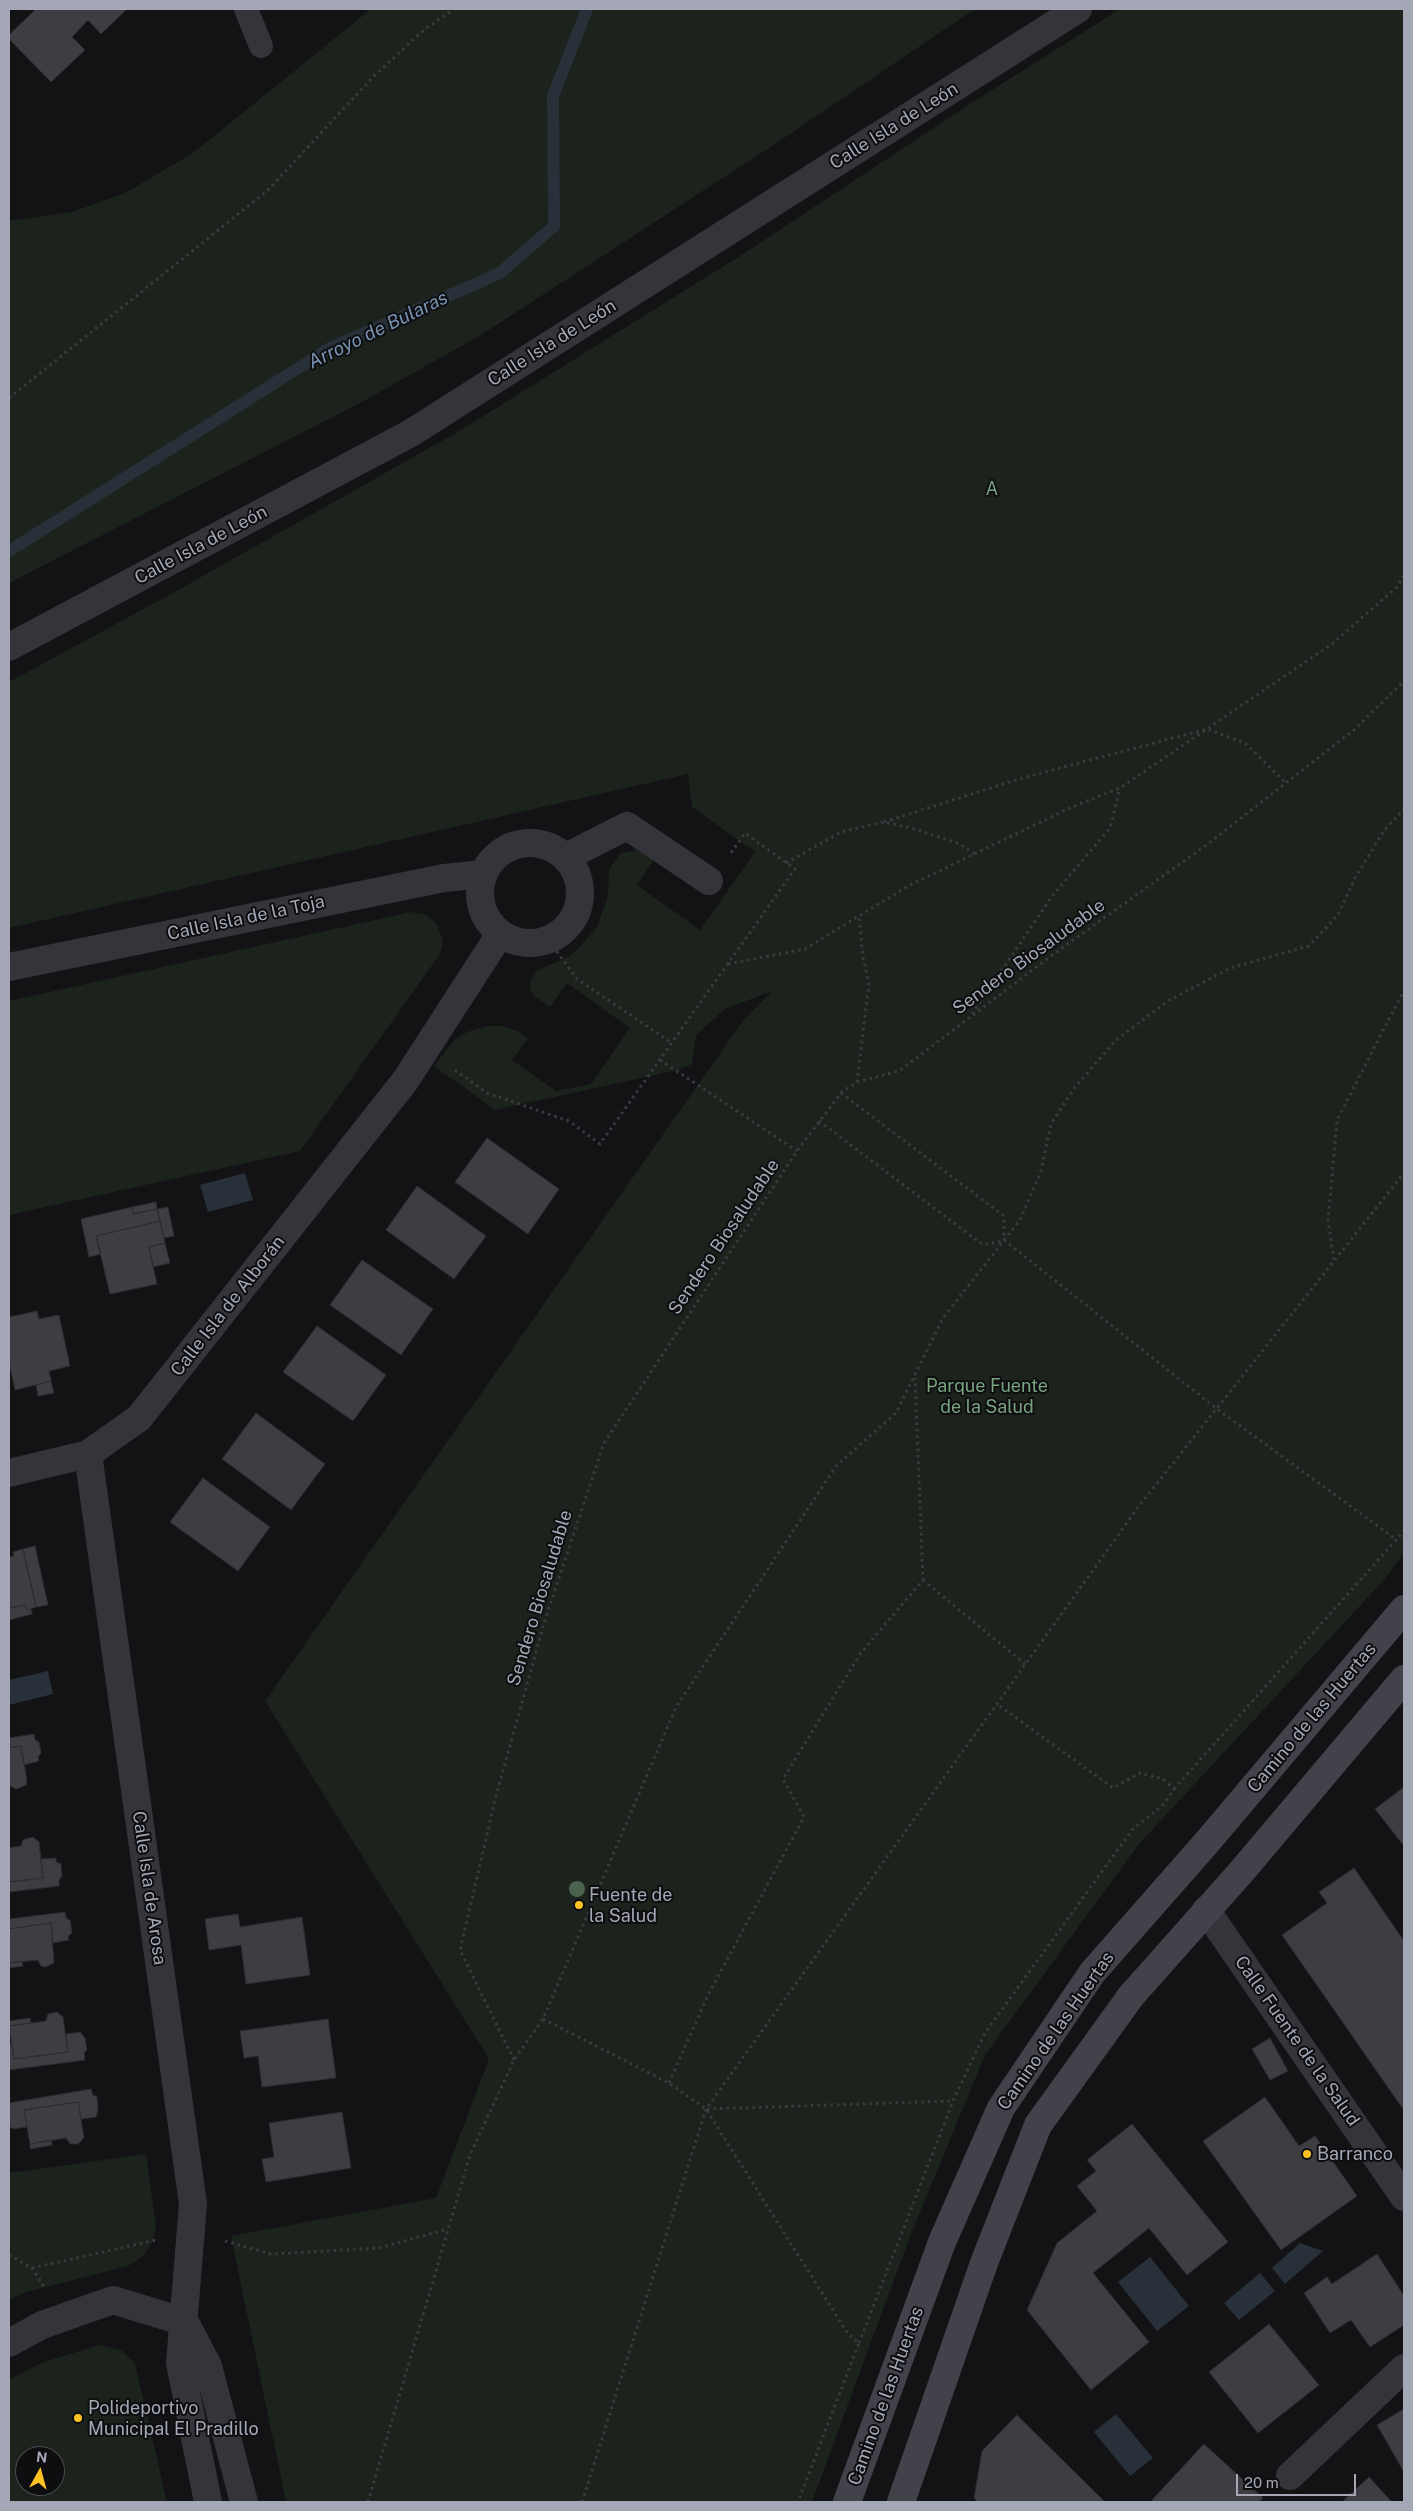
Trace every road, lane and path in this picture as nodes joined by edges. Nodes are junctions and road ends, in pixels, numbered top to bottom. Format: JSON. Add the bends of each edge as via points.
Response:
{"nodes":[{"id":1,"x":246,"y":9,"type":"edge"},
{"id":2,"x":454,"y":9,"type":"edge"},
{"id":3,"x":1078,"y":9,"type":"edge"},
{"id":4,"x":261,"y":46,"type":"dead end"},
{"id":5,"x":9,"y":398,"type":"edge"},
{"id":6,"x":1404,"y":575,"type":"edge"},
{"id":7,"x":9,"y":648,"type":"edge"},
{"id":8,"x":1404,"y":681,"type":"edge"},
{"id":9,"x":1207,"y":729,"type":"junction"},
{"id":10,"x":1286,"y":783,"type":"junction"},
{"id":11,"x":1120,"y":788,"type":"junction"},
{"id":12,"x":1404,"y":809,"type":"edge"},
{"id":13,"x":884,"y":822,"type":"junction"},
{"id":14,"x":974,"y":854,"type":"junction"},
{"id":15,"x":566,"y":857,"type":"junction"},
{"id":16,"x":786,"y":863,"type":"junction"},
{"id":17,"x":484,"y":874,"type":"junction"},
{"id":18,"x":710,"y":881,"type":"joint"},
{"id":19,"x":859,"y":916,"type":"junction"},
{"id":20,"x":500,"y":934,"type":"junction"},
{"id":21,"x":549,"y":941,"type":"junction"},
{"id":22,"x":728,"y":964,"type":"junction"},
{"id":23,"x":9,"y":967,"type":"edge"},
{"id":24,"x":1404,"y":990,"type":"edge"},
{"id":25,"x":970,"y":1017,"type":"junction"},
{"id":26,"x":672,"y":1043,"type":"junction"},
{"id":27,"x":425,"y":1050,"type":"junction"},
{"id":28,"x":660,"y":1060,"type":"junction"},
{"id":29,"x":857,"y":1082,"type":"junction"},
{"id":30,"x":841,"y":1093,"type":"junction"},
{"id":31,"x":819,"y":1121,"type":"junction"},
{"id":32,"x":797,"y":1151,"type":"junction"},
{"id":33,"x":1404,"y":1173,"type":"edge"},
{"id":34,"x":1004,"y":1240,"type":"junction"},
{"id":35,"x":1334,"y":1261,"type":"junction"},
{"id":36,"x":915,"y":1377,"type":"junction"},
{"id":37,"x":1216,"y":1409,"type":"junction"},
{"id":38,"x":88,"y":1454,"type":"junction"},
{"id":39,"x":9,"y":1473,"type":"edge"},
{"id":40,"x":1404,"y":1531,"type":"edge"},
{"id":41,"x":1397,"y":1540,"type":"junction"},
{"id":42,"x":923,"y":1580,"type":"junction"},
{"id":43,"x":1404,"y":1609,"type":"edge"},
{"id":44,"x":1025,"y":1664,"type":"junction"},
{"id":45,"x":1404,"y":1679,"type":"edge"},
{"id":46,"x":997,"y":1704,"type":"junction"},
{"id":47,"x":1174,"y":1789,"type":"junction"},
{"id":48,"x":1163,"y":1805,"type":"dead end"},
{"id":49,"x":1206,"y":1910,"type":"junction"},
{"id":50,"x":543,"y":2019,"type":"junction"},
{"id":51,"x":514,"y":2060,"type":"junction"},
{"id":52,"x":669,"y":2083,"type":"junction"},
{"id":53,"x":953,"y":2101,"type":"dead end"},
{"id":54,"x":706,"y":2109,"type":"junction"},
{"id":55,"x":1404,"y":2197,"type":"edge"},
{"id":56,"x":448,"y":2230,"type":"junction"},
{"id":57,"x":191,"y":2232,"type":"junction"},
{"id":58,"x":9,"y":2255,"type":"edge"},
{"id":59,"x":32,"y":2268,"type":"junction"},
{"id":60,"x":62,"y":2318,"type":"junction"},
{"id":61,"x":185,"y":2322,"type":"junction"},
{"id":62,"x":9,"y":2343,"type":"edge"},
{"id":63,"x":1404,"y":2368,"type":"edge"},
{"id":64,"x":1290,"y":2476,"type":"dead end"},
{"id":65,"x":907,"y":2499,"type":"edge"},
{"id":66,"x":208,"y":2502,"type":"edge"},
{"id":67,"x":244,"y":2502,"type":"edge"},
{"id":68,"x":368,"y":2502,"type":"edge"},
{"id":69,"x":582,"y":2502,"type":"edge"},
{"id":70,"x":798,"y":2502,"type":"edge"},
{"id":71,"x":847,"y":2502,"type":"edge"}],
"edges":[{"from":1,"to":4,"type":"lane"},
{"from":2,"to":5,"type":"path","via":[[425,29],[375,75],[268,191]]},
{"from":3,"to":7,"type":"street","name":"Calle Isla de León","via":[[411,433]]},
{"from":6,"to":9,"type":"path","via":[[1397,587],[1332,644]]},
{"from":8,"to":10,"type":"path","name":"Sendero Biosaludable","via":[[1355,729]]},
{"from":9,"to":10,"type":"path","via":[[1245,743]]},
{"from":9,"to":11,"type":"path"},
{"from":9,"to":13,"type":"path","via":[[1019,779]]},
{"from":10,"to":25,"type":"path","name":"Sendero Biosaludable"},
{"from":11,"to":14,"type":"path"},
{"from":11,"to":25,"type":"path","via":[[1110,828],[1053,895]]},
{"from":12,"to":34,"type":"path","via":[[1385,829],[1338,915],[1309,946],[1230,968],[1168,1001],[1116,1040],[1075,1087],[1051,1124],[1041,1171],[1020,1220]]},
{"from":13,"to":14,"type":"path","via":[[960,844]]},
{"from":13,"to":16,"type":"path","via":[[841,832]]},
{"from":14,"to":19,"type":"path","via":[[908,886]]},
{"from":15,"to":17,"type":"street","via":[[536,843],[520,844],[504,850],[492,860]]},
{"from":15,"to":18,"type":"street","via":[[627,826]]},
{"from":15,"to":21,"type":"street","via":[[576,871],[580,904],[574,919]]},
{"from":16,"to":18,"type":"path","via":[[744,833]]},
{"from":16,"to":22,"type":"path","via":[[795,869]]},
{"from":17,"to":20,"type":"street","via":[[480,890],[482,907],[488,922]]},
{"from":17,"to":23,"type":"street","name":"Calle Isla de la Toja","via":[[434,880]]},
{"from":19,"to":22,"type":"path","via":[[805,949]]},
{"from":19,"to":29,"type":"path","via":[[869,983]]},
{"from":20,"to":21,"type":"street","via":[[515,942]]},
{"from":20,"to":27,"type":"street","name":"Calle Isla de Alborán"},
{"from":21,"to":26,"type":"path","via":[[577,979]]},
{"from":22,"to":26,"type":"path"},
{"from":24,"to":35,"type":"path","via":[[1337,1120],[1328,1221]]},
{"from":25,"to":29,"type":"path","name":"Sendero Biosaludable","via":[[899,1071]]},
{"from":26,"to":28,"type":"path"},
{"from":27,"to":28,"type":"path","via":[[488,1093],[568,1121],[600,1144]]},
{"from":27,"to":38,"type":"street","name":"Calle Isla de Alborán","via":[[405,1080],[139,1418]]},
{"from":28,"to":32,"type":"path"},
{"from":29,"to":30,"type":"path","name":"Sendero Biosaludable"},
{"from":30,"to":31,"type":"path","name":"Sendero Biosaludable"},
{"from":30,"to":34,"type":"path","via":[[1004,1216]]},
{"from":31,"to":32,"type":"path","name":"Sendero Biosaludable"},
{"from":31,"to":34,"type":"path","via":[[983,1245]]},
{"from":32,"to":51,"type":"path","name":"Sendero Biosaludable","via":[[604,1443],[544,1620],[496,1796],[460,1950]]},
{"from":33,"to":35,"type":"path"},
{"from":34,"to":36,"type":"path","via":[[942,1318]]},
{"from":34,"to":37,"type":"path"},
{"from":35,"to":37,"type":"path"},
{"from":36,"to":42,"type":"path"},
{"from":36,"to":50,"type":"path","via":[[896,1414],[837,1465],[676,1707]]},
{"from":37,"to":41,"type":"path"},
{"from":37,"to":44,"type":"path","via":[[1139,1506]]},
{"from":38,"to":39,"type":"street","name":"Calle Isla de Alborán"},
{"from":38,"to":57,"type":"street","name":"Calle Isla de Arosa","via":[[193,2204]]},
{"from":40,"to":41,"type":"path"},
{"from":41,"to":47,"type":"path"},
{"from":42,"to":44,"type":"path"},
{"from":42,"to":52,"type":"path","via":[[860,1654],[782,1779],[804,1817],[708,1995]]},
{"from":43,"to":71,"type":"main road","name":"Camino de las Huertas","via":[[1092,1973],[1001,2108],[942,2242]]},
{"from":44,"to":46,"type":"path"},
{"from":45,"to":49,"type":"main road"},
{"from":46,"to":47,"type":"path","via":[[1112,1788],[1140,1773],[1163,1779]]},
{"from":46,"to":54,"type":"path"},
{"from":47,"to":48,"type":"path"},
{"from":49,"to":55,"type":"street","name":"Calle Fuente de la Salud"},
{"from":49,"to":65,"type":"main road","via":[[1130,1996],[1038,2125],[984,2263]]},
{"from":50,"to":51,"type":"path"},
{"from":50,"to":52,"type":"path"},
{"from":51,"to":56,"type":"path","via":[[470,2155]]},
{"from":52,"to":54,"type":"path"},
{"from":53,"to":54,"type":"path"},
{"from":54,"to":69,"type":"path"},
{"from":54,"to":70,"type":"path","via":[[848,2334],[859,2343]]},
{"from":56,"to":57,"type":"path","via":[[379,2248],[271,2254]]},
{"from":56,"to":68,"type":"path"},
{"from":57,"to":59,"type":"path"},
{"from":57,"to":61,"type":"street","name":"Calle Isla de Arosa"},
{"from":58,"to":59,"type":"path"},
{"from":59,"to":60,"type":"path"},
{"from":60,"to":61,"type":"street","via":[[113,2300]]},
{"from":60,"to":62,"type":"street"},
{"from":61,"to":66,"type":"street","name":"Calle Isla de Arosa","via":[[180,2364]]},
{"from":61,"to":67,"type":"street","via":[[208,2366]]},
{"from":63,"to":64,"type":"street"}]}
